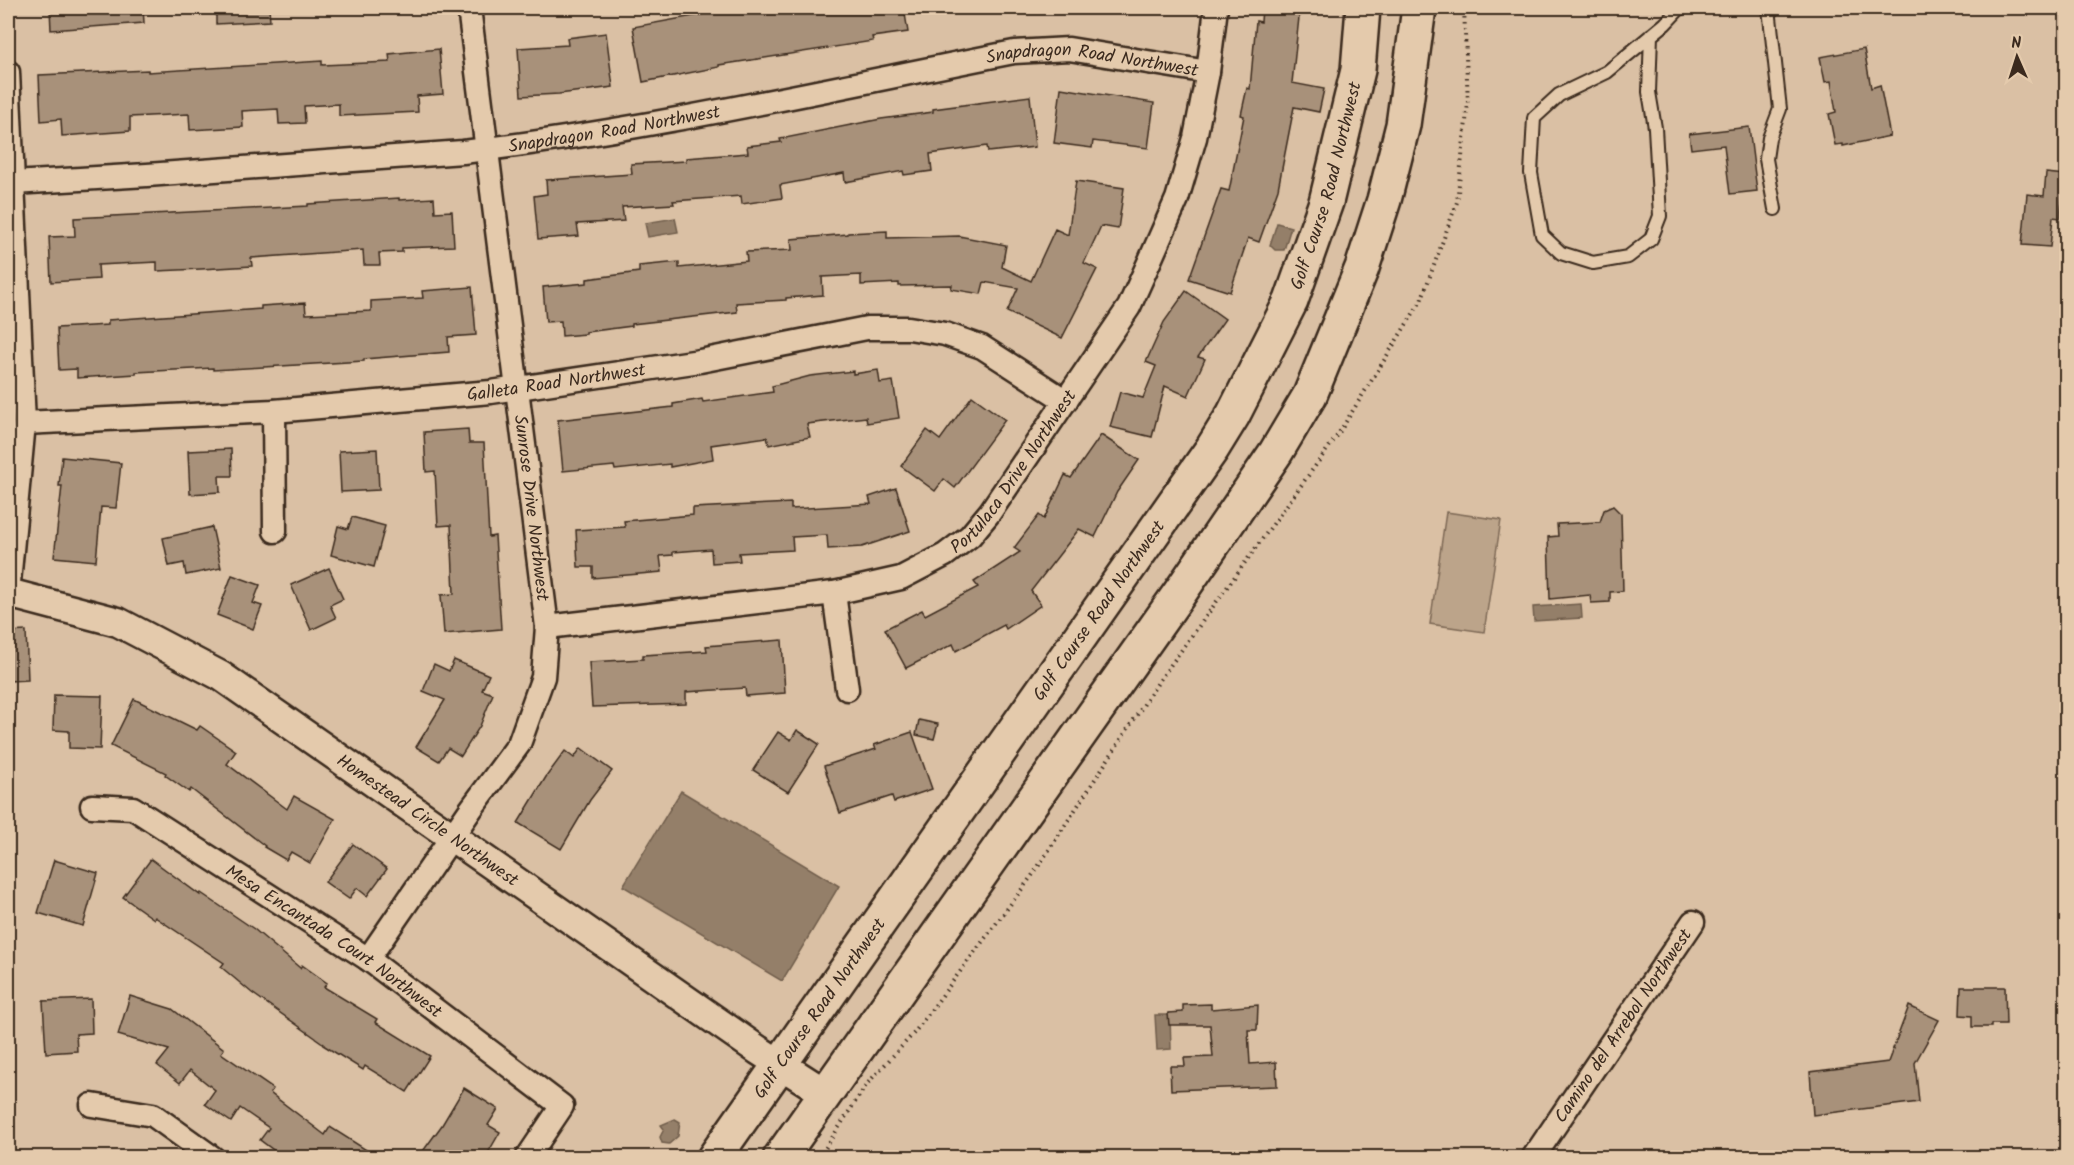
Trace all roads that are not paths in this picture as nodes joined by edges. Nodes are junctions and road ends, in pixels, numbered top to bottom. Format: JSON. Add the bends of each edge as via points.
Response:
{"nodes":[{"id":1,"x":470,"y":8,"type":"edge"},
{"id":2,"x":1216,"y":8,"type":"edge"},
{"id":3,"x":1363,"y":8,"type":"edge"},
{"id":4,"x":1419,"y":8,"type":"edge"},
{"id":5,"x":1680,"y":8,"type":"edge"},
{"id":6,"x":1769,"y":8,"type":"edge"},
{"id":7,"x":1651,"y":35,"type":"junction"},
{"id":8,"x":8,"y":72,"type":"edge"},
{"id":9,"x":1208,"y":72,"type":"junction"},
{"id":10,"x":488,"y":149,"type":"junction"},
{"id":11,"x":13,"y":183,"type":"junction"},
{"id":12,"x":1774,"y":209,"type":"dead end"},
{"id":13,"x":15,"y":362,"type":"edge"},
{"id":14,"x":517,"y":389,"type":"junction"},
{"id":15,"x":1066,"y":401,"type":"junction"},
{"id":16,"x":274,"y":411,"type":"junction"},
{"id":17,"x":24,"y":423,"type":"junction"},
{"id":18,"x":275,"y":531,"type":"dead end"},
{"id":19,"x":8,"y":593,"type":"edge"},
{"id":20,"x":834,"y":593,"type":"junction"},
{"id":21,"x":547,"y":627,"type":"junction"},
{"id":22,"x":847,"y":689,"type":"dead end"},
{"id":23,"x":92,"y":806,"type":"dead end"},
{"id":24,"x":452,"y":837,"type":"junction"},
{"id":25,"x":1694,"y":922,"type":"dead end"},
{"id":26,"x":368,"y":959,"type":"junction"},
{"id":27,"x":780,"y":1065,"type":"junction"},
{"id":28,"x":825,"y":1093,"type":"junction"},
{"id":29,"x":92,"y":1105,"type":"dead end"},
{"id":30,"x":213,"y":1158,"type":"edge"},
{"id":31,"x":527,"y":1158,"type":"edge"},
{"id":32,"x":714,"y":1158,"type":"edge"},
{"id":33,"x":780,"y":1158,"type":"edge"},
{"id":34,"x":1533,"y":1158,"type":"edge"}],
"edges":[{"from":1,"to":10,"type":"street","name":"Sunrose Drive Northwest"},
{"from":2,"to":9,"type":"street","name":"Portulaca Drive Northwest"},
{"from":3,"to":27,"type":"main road","name":"Golf Course Road Northwest","via":[[1358,70],[1326,202],[1290,302],[1233,415]]},
{"from":4,"to":28,"type":"main road","via":[[1402,125],[1384,200],[1362,268],[1310,395],[1186,585]]},
{"from":5,"to":7,"type":"lane"},
{"from":6,"to":12,"type":"lane","via":[[1780,109],[1766,159]]},
{"from":7,"to":7,"type":"lane","via":[[1607,72],[1559,95],[1534,118],[1531,173],[1542,235],[1561,253],[1593,263],[1628,257],[1651,239],[1660,216],[1649,92]]},
{"from":8,"to":11,"type":"street"},
{"from":9,"to":10,"type":"street","name":"Snapdragon Road Northwest","via":[[1069,49],[1014,52],[669,120]]},
{"from":9,"to":15,"type":"street","name":"Portulaca Drive Northwest","via":[[1195,138],[1173,209],[1129,307]]},
{"from":10,"to":11,"type":"street","name":"Snapdragon Road Northwest"},
{"from":10,"to":14,"type":"street","name":"Sunrose Drive Northwest"},
{"from":11,"to":13,"type":"street"},
{"from":13,"to":17,"type":"street"},
{"from":14,"to":15,"type":"street","name":"Galleta Road Northwest","via":[[700,361],[867,328],[909,328],[945,334],[982,347]]},
{"from":14,"to":16,"type":"street","name":"Galleta Road Northwest"},
{"from":14,"to":21,"type":"street","name":"Sunrose Drive Northwest"},
{"from":15,"to":20,"type":"street","name":"Portulaca Drive Northwest","via":[[970,536],[945,555],[901,578]]},
{"from":16,"to":17,"type":"street","name":"Galleta Road Northwest"},
{"from":16,"to":18,"type":"street"},
{"from":17,"to":19,"type":"street"},
{"from":19,"to":24,"type":"street","name":"Homestead Circle Northwest","via":[[118,622],[221,676]]},
{"from":20,"to":21,"type":"street","name":"Portulaca Drive Northwest"},
{"from":20,"to":22,"type":"street"},
{"from":21,"to":24,"type":"street","name":"Sunrose Drive Northwest","via":[[543,677],[519,744]]},
{"from":23,"to":26,"type":"street","name":"Mesa Encantada Court Northwest","via":[[133,808]]},
{"from":24,"to":26,"type":"street","name":"Sunrose Drive Northwest"},
{"from":24,"to":27,"type":"street","name":"Homestead Circle Northwest"},
{"from":25,"to":34,"type":"street","name":"Camino del Arrebol Northwest"},
{"from":26,"to":31,"type":"street","name":"Mesa Encantada Court Northwest","via":[[562,1106]]},
{"from":27,"to":28,"type":"street","name":"Homestead Circle Northwest"},
{"from":27,"to":32,"type":"main road","name":"Golf Course Road Northwest"},
{"from":28,"to":33,"type":"main road"},
{"from":29,"to":30,"type":"street","via":[[153,1115]]}]}
